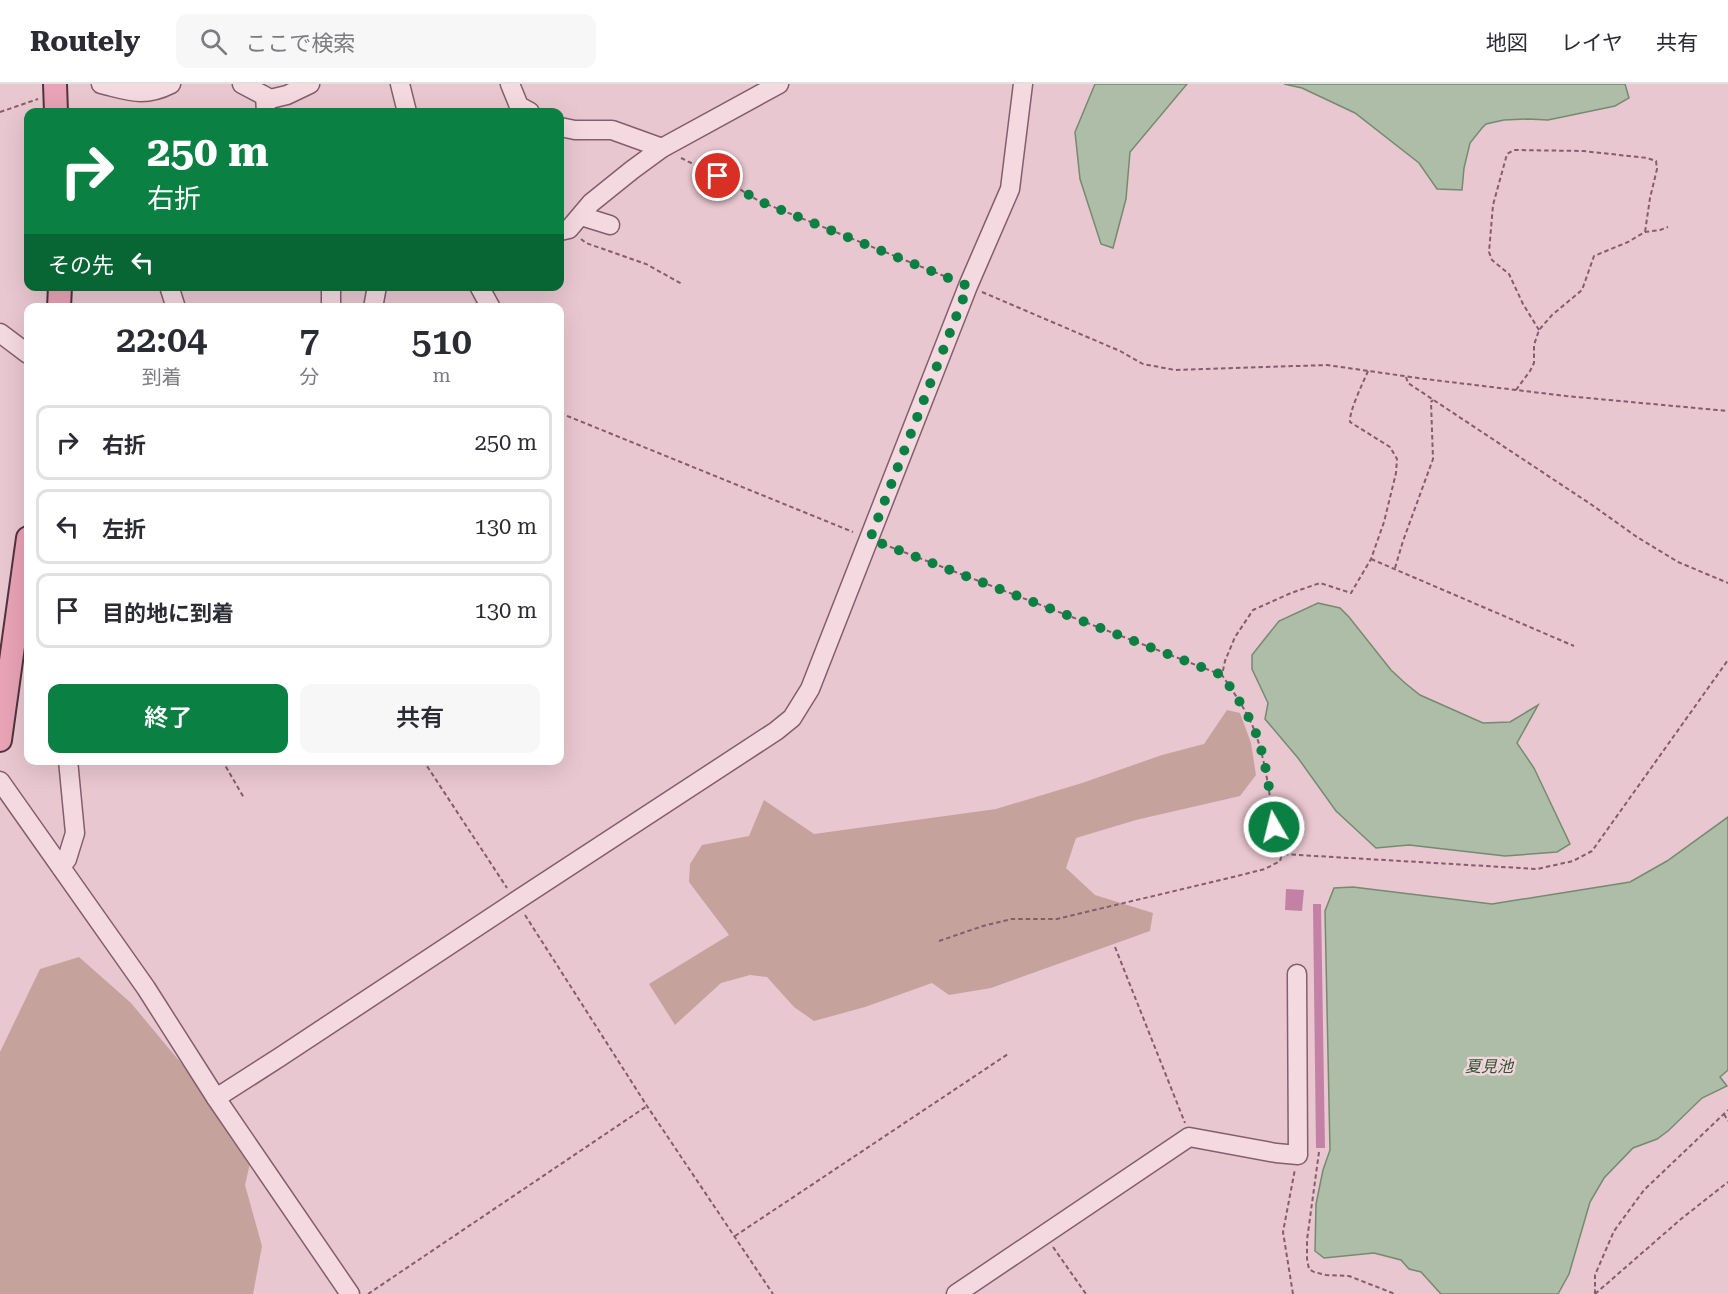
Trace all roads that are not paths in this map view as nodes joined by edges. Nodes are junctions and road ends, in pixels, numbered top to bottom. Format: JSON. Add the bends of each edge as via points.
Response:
{"nodes":[{"id":1,"x":101,"y":84,"type":"edge"},
{"id":2,"x":171,"y":84,"type":"edge"},
{"id":3,"x":242,"y":84,"type":"edge"},
{"id":4,"x":309,"y":84,"type":"edge"},
{"id":5,"x":400,"y":84,"type":"edge"},
{"id":6,"x":510,"y":84,"type":"edge"},
{"id":7,"x":779,"y":84,"type":"edge"},
{"id":8,"x":1023,"y":84,"type":"edge"},
{"id":9,"x":266,"y":106,"type":"edge"},
{"id":10,"x":406,"y":108,"type":"edge"},
{"id":11,"x":523,"y":108,"type":"edge"},
{"id":12,"x":564,"y":128,"type":"edge"},
{"id":13,"x":662,"y":148,"type":"junction"},
{"id":14,"x":570,"y":225,"type":"edge"},
{"id":15,"x":610,"y":225,"type":"dead end"},
{"id":16,"x":0,"y":333,"type":"edge"},
{"id":17,"x":24,"y":351,"type":"edge"},
{"id":18,"x":24,"y":567,"type":"edge"},
{"id":19,"x":0,"y":740,"type":"edge"},
{"id":20,"x":68,"y":765,"type":"edge"},
{"id":21,"x":0,"y":781,"type":"edge"},
{"id":22,"x":61,"y":867,"type":"junction"},
{"id":23,"x":1297,"y":974,"type":"dead end"},
{"id":24,"x":216,"y":1098,"type":"junction"},
{"id":25,"x":350,"y":1294,"type":"edge"},
{"id":26,"x":956,"y":1294,"type":"edge"}],
"edges":[{"from":1,"to":2,"type":"street","via":[[137,93],[156,92]]},
{"from":3,"to":9,"type":"street","via":[[265,96]]},
{"from":4,"to":9,"type":"street"},
{"from":5,"to":10,"type":"street"},
{"from":6,"to":11,"type":"street"},
{"from":7,"to":13,"type":"street"},
{"from":8,"to":24,"type":"street","via":[[1010,189],[810,689],[792,718]]},
{"from":12,"to":13,"type":"street","via":[[612,130]]},
{"from":13,"to":14,"type":"street","via":[[591,203]]},
{"from":14,"to":15,"type":"street"},
{"from":16,"to":17,"type":"street"},
{"from":18,"to":19,"type":"main road"},
{"from":20,"to":22,"type":"street","via":[[75,832]]},
{"from":21,"to":22,"type":"street"},
{"from":22,"to":24,"type":"street","via":[[146,988]]},
{"from":23,"to":26,"type":"street","via":[[1298,1155],[1189,1137]]},
{"from":24,"to":25,"type":"street"}]}
